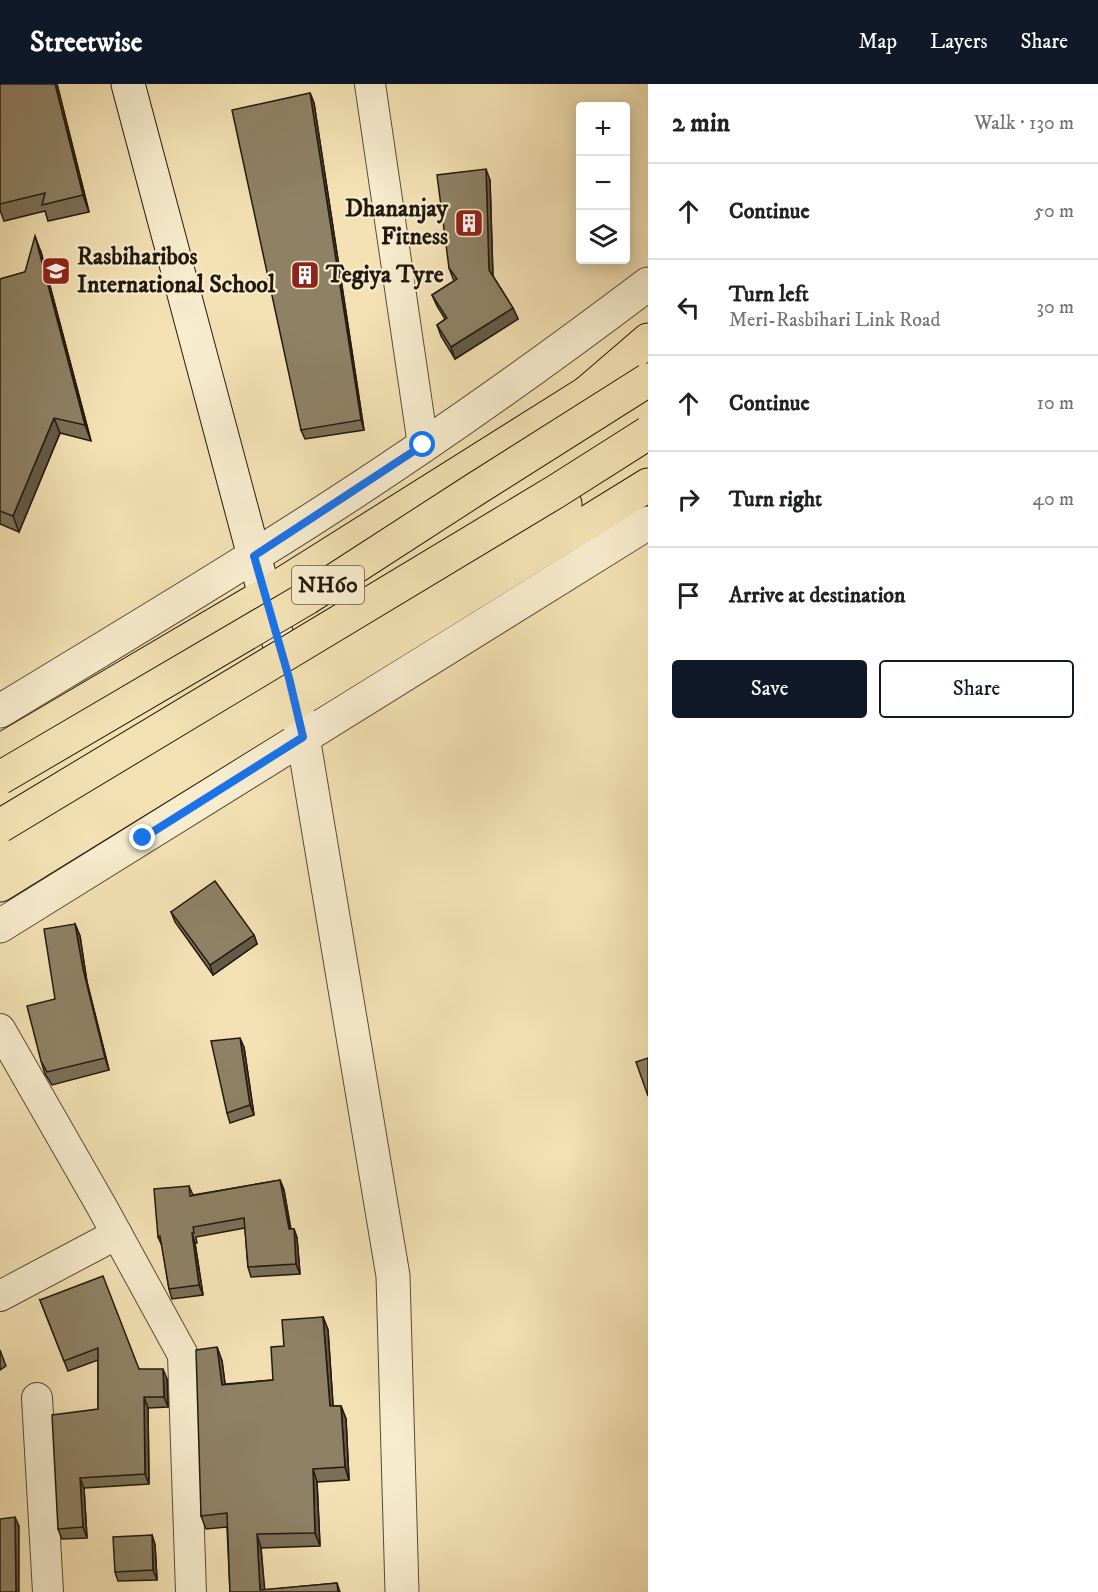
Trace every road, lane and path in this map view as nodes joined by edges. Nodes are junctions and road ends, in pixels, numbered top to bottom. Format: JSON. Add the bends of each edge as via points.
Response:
{"nodes":[{"id":1,"x":128,"y":84,"type":"edge"},
{"id":2,"x":370,"y":84,"type":"edge"},
{"id":3,"x":648,"y":284,"type":"edge"},
{"id":4,"x":648,"y":340,"type":"edge"},
{"id":5,"x":648,"y":354,"type":"edge"},
{"id":6,"x":648,"y":380,"type":"edge"},
{"id":7,"x":584,"y":395,"type":"junction"},
{"id":8,"x":648,"y":433,"type":"edge"},
{"id":9,"x":423,"y":445,"type":"junction"},
{"id":10,"x":648,"y":452,"type":"edge"},
{"id":11,"x":648,"y":485,"type":"edge"},
{"id":12,"x":648,"y":523,"type":"edge"},
{"id":13,"x":254,"y":556,"type":"junction"},
{"id":14,"x":265,"y":595,"type":"junction"},
{"id":15,"x":292,"y":691,"type":"junction"},
{"id":16,"x":0,"y":711,"type":"edge"},
{"id":17,"x":303,"y":737,"type":"junction"},
{"id":18,"x":0,"y":751,"type":"edge"},
{"id":19,"x":0,"y":778,"type":"edge"},
{"id":20,"x":0,"y":826,"type":"edge"},
{"id":21,"x":0,"y":851,"type":"edge"},
{"id":22,"x":0,"y":885,"type":"edge"},
{"id":23,"x":0,"y":926,"type":"edge"},
{"id":24,"x":0,"y":1029,"type":"edge"},
{"id":25,"x":117,"y":1234,"type":"junction"},
{"id":26,"x":0,"y":1296,"type":"edge"},
{"id":27,"x":37,"y":1398,"type":"dead end"},
{"id":28,"x":48,"y":1592,"type":"edge"},
{"id":29,"x":191,"y":1592,"type":"edge"},
{"id":30,"x":402,"y":1592,"type":"edge"}],
"edges":[{"from":1,"to":13,"type":"street"},
{"from":2,"to":9,"type":"street"},
{"from":3,"to":9,"type":"street"},
{"from":4,"to":7,"type":"main road"},
{"from":5,"to":7,"type":"main road"},
{"from":6,"to":19,"type":"main road","number":"NH60","bridge":true,"via":[[307,598]]},
{"from":7,"to":14,"type":"main road"},
{"from":8,"to":20,"type":"main road","number":"NH60","bridge":true},
{"from":9,"to":13,"type":"street"},
{"from":10,"to":15,"type":"main road"},
{"from":11,"to":15,"type":"main road"},
{"from":12,"to":17,"type":"street"},
{"from":13,"to":14,"type":"street"},
{"from":13,"to":16,"type":"street"},
{"from":14,"to":15,"type":"street"},
{"from":14,"to":18,"type":"main road"},
{"from":15,"to":17,"type":"street"},
{"from":15,"to":21,"type":"main road"},
{"from":15,"to":22,"type":"main road"},
{"from":17,"to":23,"type":"street"},
{"from":17,"to":30,"type":"street","via":[[393,1276]]},
{"from":24,"to":25,"type":"street"},
{"from":25,"to":26,"type":"street"},
{"from":25,"to":29,"type":"street","via":[[183,1355]]},
{"from":27,"to":28,"type":"street"}]}
